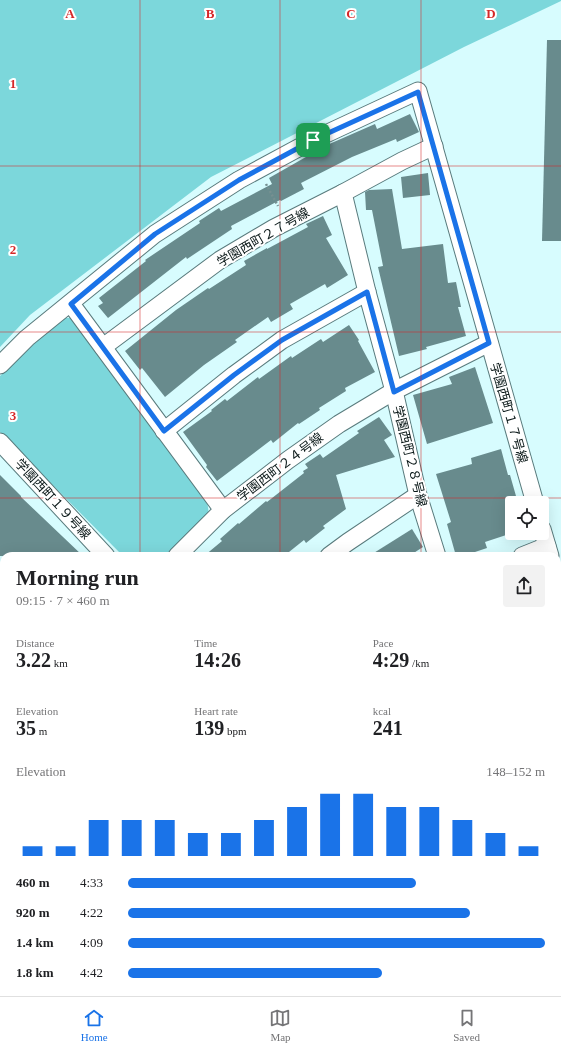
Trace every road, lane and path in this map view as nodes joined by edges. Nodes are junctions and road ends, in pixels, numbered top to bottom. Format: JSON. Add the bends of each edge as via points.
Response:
{"nodes":[{"id":1,"x":434,"y":146,"type":"junction"},
{"id":2,"x":258,"y":170,"type":"junction"},
{"id":3,"x":343,"y":193,"type":"junction"},
{"id":4,"x":286,"y":222,"type":"junction"},
{"id":5,"x":367,"y":292,"type":"junction"},
{"id":6,"x":71,"y":304,"type":"junction"},
{"id":7,"x":489,"y":343,"type":"junction"},
{"id":8,"x":103,"y":347,"type":"junction"},
{"id":9,"x":0,"y":365,"type":"edge"},
{"id":10,"x":394,"y":392,"type":"junction"},
{"id":11,"x":164,"y":431,"type":"junction"},
{"id":12,"x":0,"y":442,"type":"edge"},
{"id":13,"x":418,"y":495,"type":"junction"},
{"id":14,"x":533,"y":496,"type":"edge"},
{"id":15,"x":223,"y":510,"type":"junction"},
{"id":16,"x":545,"y":540,"type":"edge"},
{"id":17,"x":548,"y":551,"type":"edge"},
{"id":18,"x":102,"y":552,"type":"edge"},
{"id":19,"x":181,"y":552,"type":"edge"},
{"id":20,"x":334,"y":552,"type":"edge"},
{"id":21,"x":436,"y":552,"type":"edge"}],
"edges":[{"from":1,"to":2,"type":"street","name":"学園西町１７号線","via":[[418,92],[313,140]]},
{"from":1,"to":3,"type":"street","name":"学園西町２７号線"},
{"from":1,"to":7,"type":"street","name":"学園西町１７号線"},
{"from":2,"to":4,"type":"path"},
{"from":2,"to":6,"type":"street","name":"学園西町１７号線","via":[[155,234]]},
{"from":3,"to":4,"type":"street","name":"学園西町２７号線"},
{"from":3,"to":5,"type":"street","name":"学園西町２８号線"},
{"from":4,"to":8,"type":"street","name":"学園西町２７号線","via":[[220,260]]},
{"from":5,"to":10,"type":"street","name":"学園西町２８号線"},
{"from":5,"to":11,"type":"street","via":[[282,340]]},
{"from":6,"to":8,"type":"street"},
{"from":6,"to":9,"type":"street","name":"学園西町１７号線","via":[[27,338]]},
{"from":7,"to":10,"type":"street","name":"学園西町２４号線"},
{"from":7,"to":14,"type":"street","name":"学園西町１７号線"},
{"from":8,"to":11,"type":"street"},
{"from":10,"to":13,"type":"street","name":"学園西町２８号線"},
{"from":10,"to":15,"type":"street","name":"学園西町２４号線","via":[[339,424]]},
{"from":11,"to":15,"type":"street"},
{"from":12,"to":18,"type":"street","name":"学園西町１９号線"},
{"from":13,"to":20,"type":"street"},
{"from":13,"to":21,"type":"street","name":"学園西町２８号線"},
{"from":15,"to":19,"type":"street","name":"学園西町２４号線"},
{"from":16,"to":17,"type":"street"}]}
